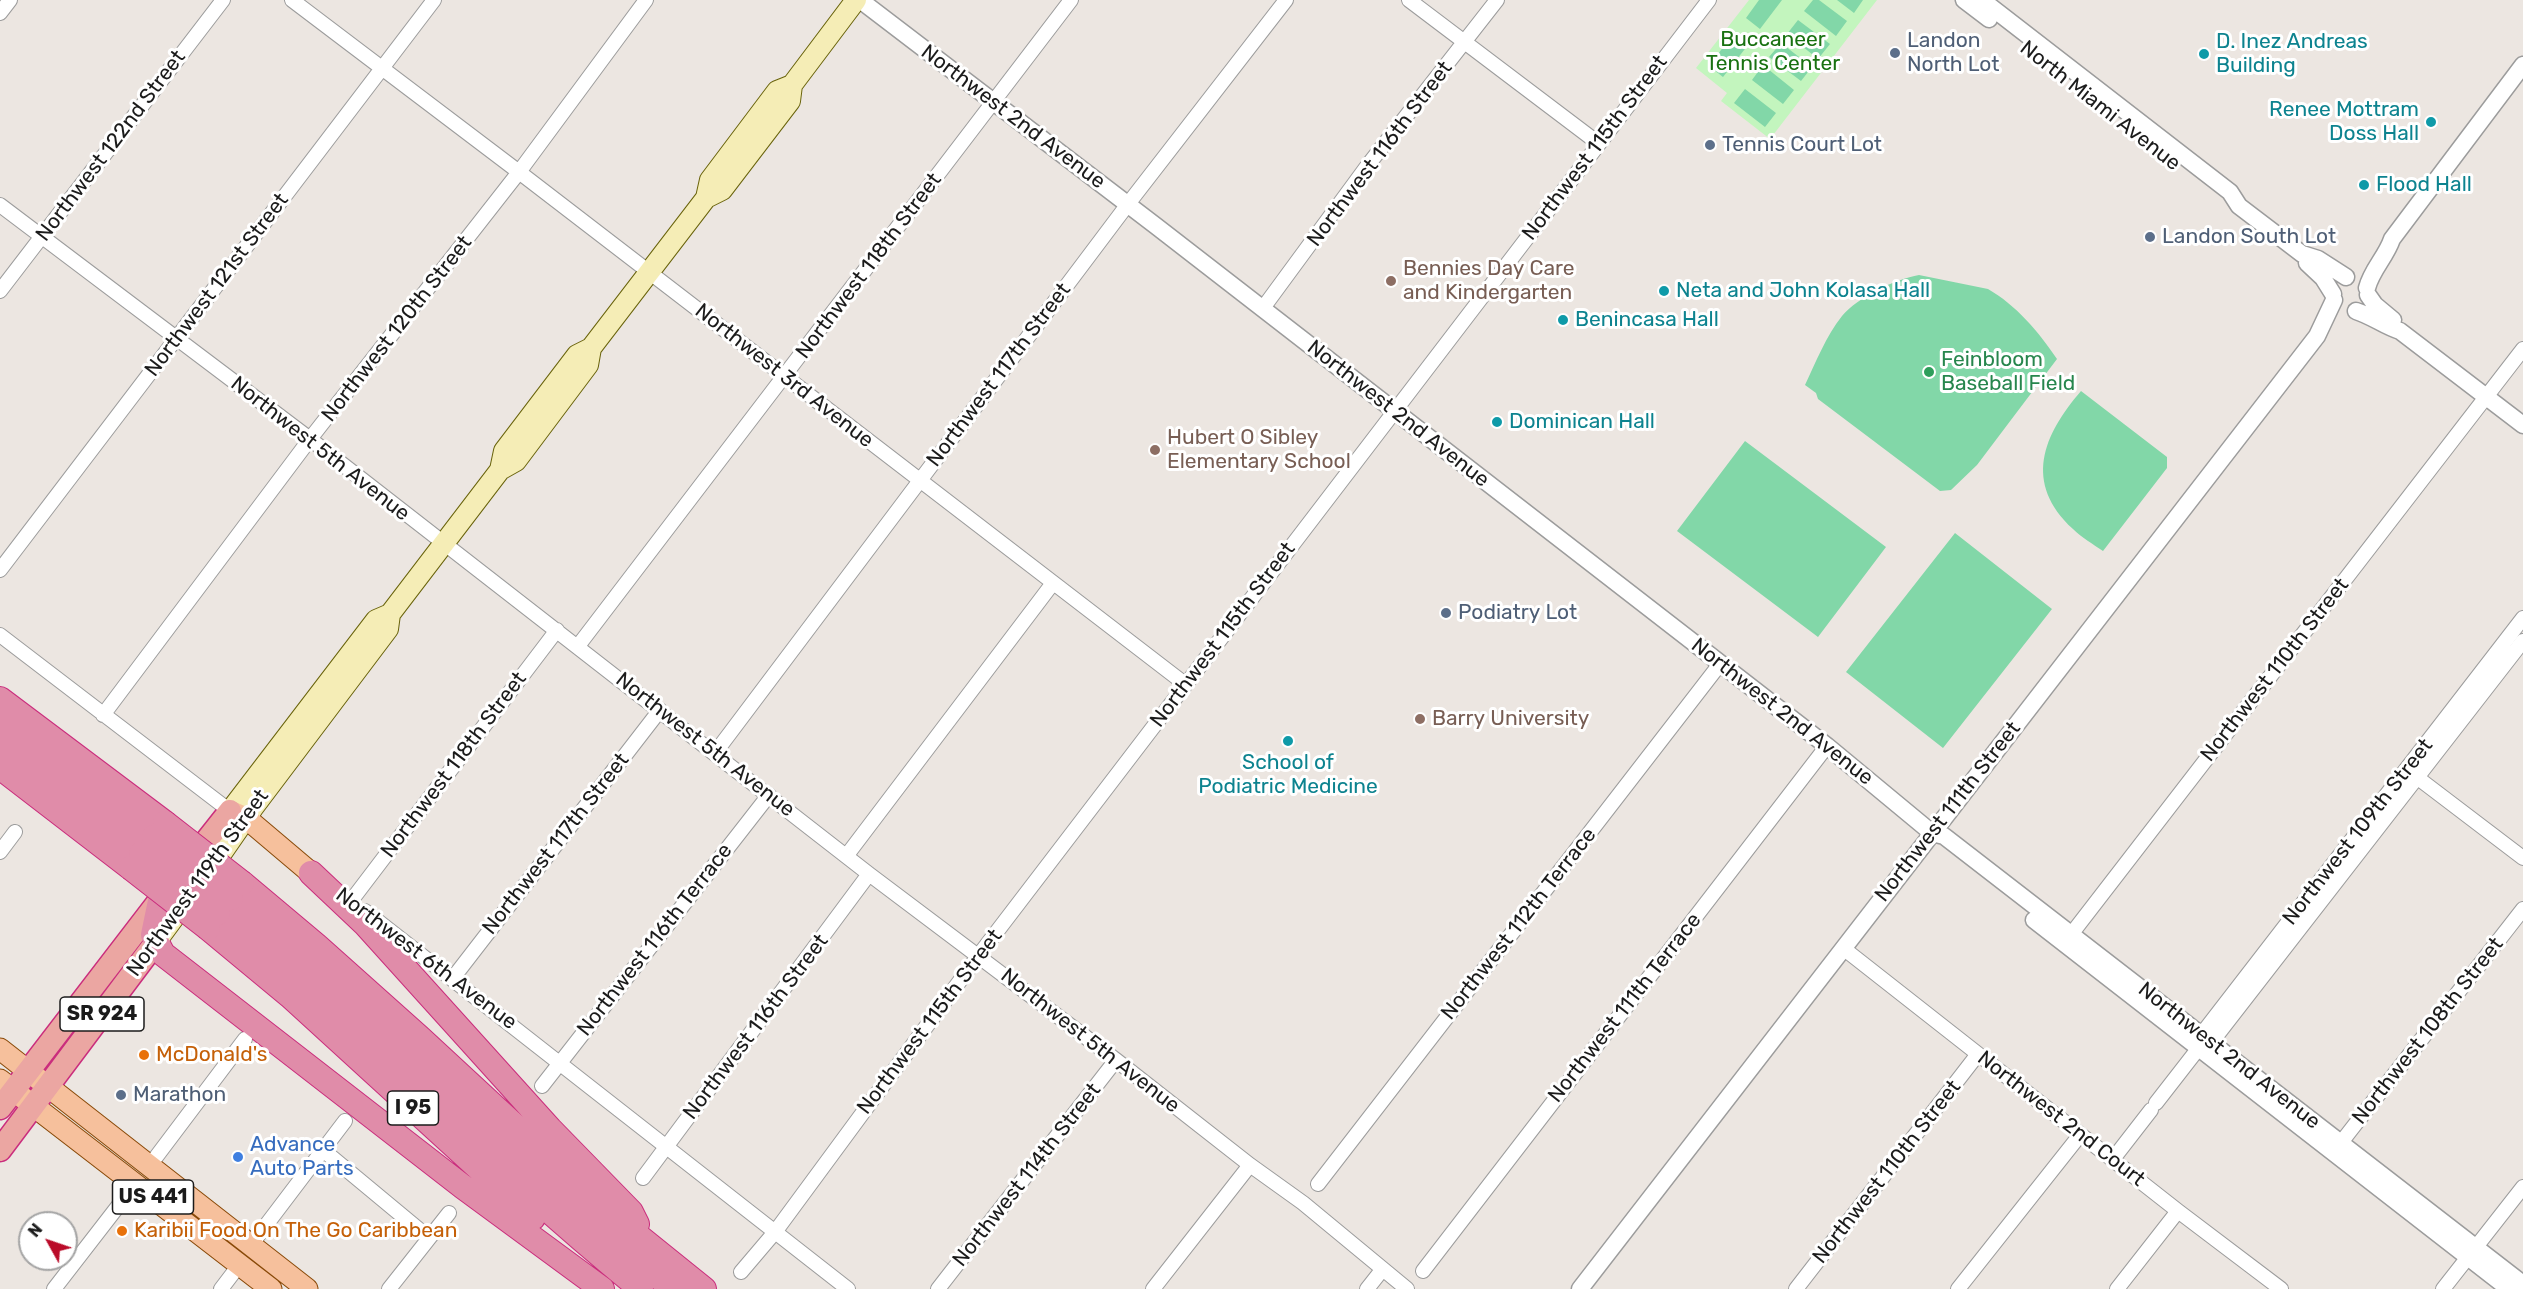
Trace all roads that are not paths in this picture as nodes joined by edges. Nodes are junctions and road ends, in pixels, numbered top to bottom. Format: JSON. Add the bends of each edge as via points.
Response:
{"nodes":[{"id":1,"x":10,"y":0,"type":"edge"},
{"id":2,"x":223,"y":0,"type":"edge"},
{"id":3,"x":292,"y":0,"type":"edge"},
{"id":4,"x":434,"y":0,"type":"edge"},
{"id":5,"x":646,"y":0,"type":"edge"},
{"id":6,"x":858,"y":0,"type":"edge"},
{"id":7,"x":1071,"y":0,"type":"edge"},
{"id":8,"x":1286,"y":0,"type":"edge"},
{"id":9,"x":1409,"y":0,"type":"edge"},
{"id":10,"x":1497,"y":0,"type":"edge"},
{"id":11,"x":1708,"y":0,"type":"edge"},
{"id":12,"x":1971,"y":1,"type":"edge"},
{"id":13,"x":0,"y":13,"type":"edge"},
{"id":14,"x":1464,"y":43,"type":"junction"},
{"id":15,"x":2523,"y":65,"type":"edge"},
{"id":16,"x":382,"y":68,"type":"junction"},
{"id":17,"x":993,"y":101,"type":"junction"},
{"id":18,"x":1598,"y":143,"type":"junction"},
{"id":19,"x":519,"y":172,"type":"junction"},
{"id":20,"x":0,"y":204,"type":"edge"},
{"id":21,"x":1128,"y":204,"type":"junction"},
{"id":22,"x":41,"y":237,"type":"junction"},
{"id":23,"x":2392,"y":239,"type":"junction"},
{"id":24,"x":2302,"y":254,"type":"junction"},
{"id":25,"x":650,"y":272,"type":"junction"},
{"id":26,"x":2350,"y":277,"type":"junction"},
{"id":27,"x":0,"y":291,"type":"edge"},
{"id":28,"x":2367,"y":291,"type":"junction"},
{"id":29,"x":2334,"y":297,"type":"junction"},
{"id":30,"x":1263,"y":308,"type":"junction"},
{"id":31,"x":2354,"y":311,"type":"junction"},
{"id":32,"x":2400,"y":331,"type":"junction"},
{"id":33,"x":2317,"y":336,"type":"junction"},
{"id":34,"x":177,"y":339,"type":"junction"},
{"id":35,"x":2523,"y":349,"type":"edge"},
{"id":36,"x":785,"y":377,"type":"junction"},
{"id":37,"x":2486,"y":397,"type":"junction"},
{"id":38,"x":1395,"y":411,"type":"junction"},
{"id":39,"x":2523,"y":425,"type":"edge"},
{"id":40,"x":310,"y":439,"type":"junction"},
{"id":41,"x":920,"y":479,"type":"junction"},
{"id":42,"x":443,"y":544,"type":"junction"},
{"id":43,"x":0,"y":570,"type":"edge"},
{"id":44,"x":1053,"y":583,"type":"junction"},
{"id":45,"x":2523,"y":618,"type":"edge"},
{"id":46,"x":557,"y":630,"type":"junction"},
{"id":47,"x":0,"y":634,"type":"edge"},
{"id":48,"x":2523,"y":641,"type":"edge"},
{"id":49,"x":578,"y":646,"type":"junction"},
{"id":50,"x":1720,"y":664,"type":"junction"},
{"id":51,"x":2484,"y":680,"type":"junction"},
{"id":52,"x":1185,"y":684,"type":"junction"},
{"id":53,"x":0,"y":699,"type":"edge"},
{"id":54,"x":660,"y":710,"type":"junction"},
{"id":55,"x":103,"y":715,"type":"junction"},
{"id":56,"x":0,"y":719,"type":"edge"},
{"id":57,"x":0,"y":745,"type":"edge"},
{"id":58,"x":1827,"y":746,"type":"junction"},
{"id":59,"x":715,"y":753,"type":"junction"},
{"id":60,"x":0,"y":767,"type":"edge"},
{"id":61,"x":2412,"y":773,"type":"junction"},
{"id":62,"x":769,"y":795,"type":"junction"},
{"id":63,"x":238,"y":815,"type":"junction"},
{"id":64,"x":15,"y":832,"type":"dead end"},
{"id":65,"x":1932,"y":833,"type":"junction"},
{"id":66,"x":148,"y":845,"type":"junction"},
{"id":67,"x":0,"y":852,"type":"edge"},
{"id":68,"x":847,"y":855,"type":"junction"},
{"id":69,"x":2523,"y":858,"type":"edge"},
{"id":70,"x":311,"y":873,"type":"junction"},
{"id":71,"x":869,"y":874,"type":"junction"},
{"id":72,"x":351,"y":900,"type":"junction"},
{"id":73,"x":160,"y":901,"type":"junction"},
{"id":74,"x":225,"y":906,"type":"junction"},
{"id":75,"x":2523,"y":909,"type":"edge"},
{"id":76,"x":2067,"y":939,"type":"junction"},
{"id":77,"x":156,"y":942,"type":"junction"},
{"id":78,"x":1843,"y":948,"type":"junction"},
{"id":79,"x":979,"y":955,"type":"junction"},
{"id":80,"x":453,"y":978,"type":"junction"},
{"id":81,"x":246,"y":1039,"type":"dead end"},
{"id":82,"x":2203,"y":1042,"type":"junction"},
{"id":83,"x":0,"y":1049,"type":"edge"},
{"id":84,"x":1978,"y":1054,"type":"junction"},
{"id":85,"x":1116,"y":1060,"type":"junction"},
{"id":86,"x":560,"y":1062,"type":"junction"},
{"id":87,"x":28,"y":1071,"type":"junction"},
{"id":88,"x":7,"y":1085,"type":"edge"},
{"id":89,"x":48,"y":1086,"type":"junction"},
{"id":90,"x":542,"y":1086,"type":"dead end"},
{"id":91,"x":34,"y":1105,"type":"junction"},
{"id":92,"x":0,"y":1108,"type":"edge"},
{"id":93,"x":345,"y":1121,"type":"dead end"},
{"id":94,"x":2080,"y":1135,"type":"junction"},
{"id":95,"x":667,"y":1147,"type":"junction"},
{"id":96,"x":2337,"y":1148,"type":"junction"},
{"id":97,"x":0,"y":1150,"type":"edge"},
{"id":98,"x":323,"y":1150,"type":"junction"},
{"id":99,"x":2113,"y":1159,"type":"junction"},
{"id":100,"x":150,"y":1165,"type":"junction"},
{"id":101,"x":1250,"y":1165,"type":"junction"},
{"id":102,"x":643,"y":1178,"type":"dead end"},
{"id":103,"x":136,"y":1183,"type":"junction"},
{"id":104,"x":1318,"y":1184,"type":"dead end"},
{"id":105,"x":2523,"y":1187,"type":"edge"},
{"id":106,"x":163,"y":1204,"type":"junction"},
{"id":107,"x":2178,"y":1211,"type":"junction"},
{"id":108,"x":449,"y":1213,"type":"dead end"},
{"id":109,"x":775,"y":1232,"type":"junction"},
{"id":110,"x":429,"y":1238,"type":"junction"},
{"id":111,"x":648,"y":1244,"type":"junction"},
{"id":112,"x":251,"y":1245,"type":"junction"},
{"id":113,"x":2472,"y":1252,"type":"junction"},
{"id":114,"x":240,"y":1264,"type":"junction"},
{"id":115,"x":1382,"y":1270,"type":"junction"},
{"id":116,"x":1423,"y":1271,"type":"dead end"},
{"id":117,"x":741,"y":1272,"type":"dead end"},
{"id":118,"x":2523,"y":1284,"type":"edge"},
{"id":119,"x":54,"y":1289,"type":"edge"},
{"id":120,"x":221,"y":1289,"type":"edge"},
{"id":121,"x":271,"y":1289,"type":"edge"},
{"id":122,"x":290,"y":1289,"type":"edge"},
{"id":123,"x":307,"y":1289,"type":"edge"},
{"id":124,"x":389,"y":1289,"type":"edge"},
{"id":125,"x":602,"y":1289,"type":"edge"},
{"id":126,"x":616,"y":1289,"type":"edge"},
{"id":127,"x":641,"y":1289,"type":"edge"},
{"id":128,"x":673,"y":1289,"type":"edge"},
{"id":129,"x":704,"y":1289,"type":"edge"},
{"id":130,"x":848,"y":1289,"type":"edge"},
{"id":131,"x":938,"y":1289,"type":"edge"},
{"id":132,"x":1154,"y":1289,"type":"edge"},
{"id":133,"x":1367,"y":1289,"type":"edge"},
{"id":134,"x":1407,"y":1289,"type":"edge"},
{"id":135,"x":1580,"y":1289,"type":"edge"},
{"id":136,"x":1796,"y":1289,"type":"edge"},
{"id":137,"x":1958,"y":1289,"type":"edge"},
{"id":138,"x":2117,"y":1289,"type":"edge"},
{"id":139,"x":2281,"y":1289,"type":"edge"},
{"id":140,"x":2443,"y":1289,"type":"edge"},
{"id":141,"x":2509,"y":1289,"type":"edge"}],
"edges":[{"from":1,"to":13,"type":"street"},
{"from":2,"to":22,"type":"street","name":"Northwest 122nd Street"},
{"from":3,"to":16,"type":"street","name":"Northwest 3rd Avenue"},
{"from":4,"to":16,"type":"street","name":"Northwest 121st Street"},
{"from":5,"to":19,"type":"street","name":"Northwest 120th Street"},
{"from":6,"to":17,"type":"street","name":"Northwest 2nd Avenue"},
{"from":6,"to":25,"type":"main road","name":"Northwest 119th Street","number":"SR 924","via":[[792,85],[777,91],[710,180],[706,198]]},
{"from":7,"to":17,"type":"street","name":"Northwest 118th Street"},
{"from":8,"to":21,"type":"street","name":"Northwest 117th Street"},
{"from":9,"to":14,"type":"street"},
{"from":10,"to":14,"type":"street","name":"Northwest 116th Street"},
{"from":11,"to":18,"type":"street","name":"Northwest 115th Street"},
{"from":12,"to":24,"type":"street","name":"North Miami Avenue","via":[[2230,192],[2239,206]]},
{"from":14,"to":18,"type":"street"},
{"from":14,"to":30,"type":"street","name":"Northwest 116th Street"},
{"from":15,"to":23,"type":"street"},
{"from":16,"to":19,"type":"street","name":"Northwest 3rd Avenue"},
{"from":16,"to":34,"type":"street","name":"Northwest 121st Street"},
{"from":17,"to":21,"type":"street","name":"Northwest 2nd Avenue"},
{"from":17,"to":36,"type":"street","name":"Northwest 118th Street"},
{"from":18,"to":38,"type":"street","name":"Northwest 115th Street"},
{"from":19,"to":25,"type":"street","name":"Northwest 3rd Avenue"},
{"from":19,"to":40,"type":"street","name":"Northwest 120th Street"},
{"from":20,"to":22,"type":"street","name":"Northwest 5th Avenue"},
{"from":21,"to":30,"type":"street","name":"Northwest 2nd Avenue"},
{"from":21,"to":41,"type":"street","name":"Northwest 117th Street"},
{"from":22,"to":27,"type":"street","name":"Northwest 122nd Street"},
{"from":22,"to":34,"type":"street","name":"Northwest 5th Avenue"},
{"from":23,"to":26,"type":"street"},
{"from":23,"to":28,"type":"street","via":[[2371,274]]},
{"from":24,"to":26,"type":"street","name":"North Miami Avenue"},
{"from":24,"to":29,"type":"street","name":"North Miami Avenue"},
{"from":25,"to":36,"type":"street","name":"Northwest 3rd Avenue"},
{"from":25,"to":42,"type":"main road","name":"Northwest 119th Street","number":"SR 924","via":[[591,348],[588,365],[516,460],[500,470]]},
{"from":26,"to":28,"type":"street","via":[[2361,281]]},
{"from":26,"to":29,"type":"street","via":[[2336,285]]},
{"from":28,"to":31,"type":"street","via":[[2364,304]]},
{"from":28,"to":32,"type":"street"},
{"from":29,"to":31,"type":"street","via":[[2343,310]]},
{"from":29,"to":33,"type":"street","name":"Northwest 111th Street"},
{"from":30,"to":38,"type":"street","name":"Northwest 2nd Avenue"},
{"from":31,"to":32,"type":"street"},
{"from":31,"to":33,"type":"street","name":"Northwest 111th Street"},
{"from":32,"to":37,"type":"street"},
{"from":33,"to":65,"type":"street","name":"Northwest 111th Street"},
{"from":34,"to":40,"type":"street","name":"Northwest 5th Avenue"},
{"from":34,"to":43,"type":"street","name":"Northwest 121st Street"},
{"from":35,"to":37,"type":"street","name":"Northwest 110th Street"},
{"from":36,"to":41,"type":"street","name":"Northwest 3rd Avenue"},
{"from":36,"to":49,"type":"street","name":"Northwest 118th Street"},
{"from":37,"to":39,"type":"street"},
{"from":37,"to":76,"type":"street","name":"Northwest 110th Street"},
{"from":38,"to":50,"type":"street","name":"Northwest 2nd Avenue"},
{"from":38,"to":52,"type":"street","name":"Northwest 115th Street"},
{"from":40,"to":42,"type":"street","name":"Northwest 5th Avenue"},
{"from":40,"to":55,"type":"street","name":"Northwest 120th Street"},
{"from":41,"to":44,"type":"street","name":"Northwest 3rd Avenue"},
{"from":41,"to":59,"type":"street","name":"Northwest 117th Street"},
{"from":42,"to":46,"type":"street","name":"Northwest 5th Avenue"},
{"from":42,"to":63,"type":"main road","name":"Northwest 119th Street","number":"SR 924","via":[[390,614],[376,620]]},
{"from":44,"to":52,"type":"street","name":"Northwest 3rd Avenue"},
{"from":44,"to":68,"type":"street"},
{"from":45,"to":51,"type":"street","name":"Northwest 109th Street"},
{"from":46,"to":49,"type":"street","name":"Northwest 5th Avenue"},
{"from":46,"to":72,"type":"street","name":"Northwest 118th Street"},
{"from":47,"to":55,"type":"street","name":"Northwest 6th Avenue"},
{"from":48,"to":51,"type":"street","name":"Northwest 109th Street"},
{"from":49,"to":54,"type":"street","name":"Northwest 5th Avenue"},
{"from":50,"to":58,"type":"street","name":"Northwest 2nd Avenue"},
{"from":50,"to":104,"type":"street","name":"Northwest 112th Terrace"},
{"from":51,"to":61,"type":"street","name":"Northwest 109th Street"},
{"from":52,"to":79,"type":"street","name":"Northwest 115th Street"},
{"from":53,"to":66,"type":"highway","number":"I 95"},
{"from":54,"to":59,"type":"street","name":"Northwest 5th Avenue"},
{"from":54,"to":80,"type":"street","name":"Northwest 117th Street"},
{"from":55,"to":63,"type":"street","name":"Northwest 6th Avenue"},
{"from":56,"to":66,"type":"highway"},
{"from":57,"to":66,"type":"highway"},
{"from":58,"to":65,"type":"street","name":"Northwest 2nd Avenue"},
{"from":58,"to":116,"type":"street","name":"Northwest 111th Terrace"},
{"from":59,"to":62,"type":"street","name":"Northwest 5th Avenue"},
{"from":60,"to":66,"type":"highway","number":"I 95"},
{"from":61,"to":69,"type":"street"},
{"from":61,"to":82,"type":"street","name":"Northwest 109th Street"},
{"from":62,"to":68,"type":"street","name":"Northwest 5th Avenue"},
{"from":62,"to":86,"type":"street","name":"Northwest 116th Terrace"},
{"from":63,"to":70,"type":"main road","name":"Northwest 6th Avenue"},
{"from":63,"to":73,"type":"highway","name":"Northwest 119th Street","number":"SR 924"},
{"from":63,"to":77,"type":"main road","name":"Northwest 119th Street","number":"SR 924"},
{"from":64,"to":67,"type":"street"},
{"from":65,"to":76,"type":"street","name":"Northwest 2nd Avenue","via":[[1936,844]]},
{"from":65,"to":78,"type":"street","name":"Northwest 111th Street"},
{"from":66,"to":74,"type":"highway","number":"I 95","bridge":true},
{"from":66,"to":74,"type":"highway","number":"I 95","bridge":true},
{"from":68,"to":71,"type":"street","name":"Northwest 5th Avenue"},
{"from":70,"to":72,"type":"street","name":"Northwest 6th Avenue"},
{"from":70,"to":111,"type":"highway","via":[[365,924],[550,1129],[631,1212]]},
{"from":71,"to":79,"type":"street","name":"Northwest 5th Avenue"},
{"from":71,"to":95,"type":"street","name":"Northwest 116th Street"},
{"from":72,"to":80,"type":"street","name":"Northwest 6th Avenue"},
{"from":73,"to":77,"type":"highway","via":[[153,935]]},
{"from":73,"to":87,"type":"highway","name":"Northwest 119th Street","number":"SR 924"},
{"from":74,"to":111,"type":"highway","number":"I 95","via":[[317,946],[589,1195]]},
{"from":74,"to":126,"type":"highway","number":"I 95","via":[[290,996],[504,1193]]},
{"from":74,"to":127,"type":"highway","via":[[542,1205]]},
{"from":74,"to":128,"type":"highway","via":[[380,1026],[529,1166]]},
{"from":75,"to":96,"type":"street","name":"Northwest 108th Street"},
{"from":76,"to":82,"type":"street","name":"Northwest 2nd Avenue"},
{"from":77,"to":89,"type":"highway","name":"Northwest 119th Street","number":"SR 924"},
{"from":77,"to":125,"type":"highway","via":[[163,954],[462,1186]]},
{"from":78,"to":84,"type":"street","name":"Northwest 2nd Court"},
{"from":78,"to":135,"type":"street","name":"Northwest 111th Street"},
{"from":79,"to":85,"type":"street","name":"Northwest 5th Avenue"},
{"from":79,"to":109,"type":"street","name":"Northwest 115th Street"},
{"from":80,"to":86,"type":"street","name":"Northwest 6th Avenue"},
{"from":81,"to":100,"type":"street"},
{"from":82,"to":96,"type":"street","name":"Northwest 2nd Avenue"},
{"from":82,"to":99,"type":"street","name":"Northwest 109th Street"},
{"from":83,"to":87,"type":"main road","number":"US 441"},
{"from":84,"to":94,"type":"street","name":"Northwest 2nd Court"},
{"from":84,"to":136,"type":"street","name":"Northwest 110th Street"},
{"from":85,"to":101,"type":"street","name":"Northwest 5th Avenue"},
{"from":85,"to":131,"type":"street","name":"Northwest 114th Street"},
{"from":86,"to":90,"type":"street","name":"Northwest 116th Terrace"},
{"from":86,"to":95,"type":"street","name":"Northwest 6th Avenue"},
{"from":87,"to":88,"type":"highway","name":"Northwest 119th Street","number":"SR 924"},
{"from":87,"to":89,"type":"main road","number":"US 441"},
{"from":88,"to":91,"type":"main road","number":"US 441"},
{"from":88,"to":92,"type":"highway","name":"Northwest 119th Street","number":"SR 924"},
{"from":89,"to":91,"type":"highway","name":"Northwest 119th Street","number":"SR 924"},
{"from":89,"to":100,"type":"main road","number":"US 441"},
{"from":91,"to":97,"type":"highway","name":"Northwest 119th Street","number":"SR 924"},
{"from":91,"to":103,"type":"main road","number":"US 441"},
{"from":93,"to":98,"type":"street"},
{"from":94,"to":99,"type":"street","name":"Northwest 2nd Court"},
{"from":94,"to":137,"type":"street"},
{"from":95,"to":102,"type":"street","name":"Northwest 116th Street"},
{"from":95,"to":109,"type":"street","name":"Northwest 6th Avenue"},
{"from":96,"to":113,"type":"street","name":"Northwest 2nd Avenue"},
{"from":98,"to":110,"type":"street"},
{"from":98,"to":112,"type":"street"},
{"from":99,"to":107,"type":"street","name":"Northwest 2nd Court"},
{"from":100,"to":112,"type":"main road","number":"US 441"},
{"from":101,"to":115,"type":"street","name":"Northwest 5th Avenue","via":[[1355,1244]]},
{"from":101,"to":132,"type":"street"},
{"from":103,"to":106,"type":"main road","number":"US 441"},
{"from":103,"to":119,"type":"street"},
{"from":105,"to":113,"type":"street"},
{"from":106,"to":112,"type":"main road","via":[[182,1208],[223,1240]]},
{"from":106,"to":114,"type":"main road","number":"US 441"},
{"from":107,"to":138,"type":"street"},
{"from":107,"to":139,"type":"street","name":"Northwest 2nd Court"},
{"from":108,"to":110,"type":"street"},
{"from":109,"to":117,"type":"street","name":"Northwest 115th Street"},
{"from":109,"to":130,"type":"street","name":"Northwest 6th Avenue"},
{"from":110,"to":124,"type":"street"},
{"from":111,"to":129,"type":"highway","number":"I 95"},
{"from":112,"to":123,"type":"main road","number":"US 441"},
{"from":113,"to":118,"type":"street","name":"Northwest 2nd Avenue"},
{"from":113,"to":140,"type":"street"},
{"from":113,"to":141,"type":"street","name":"Northwest 2nd Avenue"},
{"from":114,"to":120,"type":"street"},
{"from":114,"to":121,"type":"main road","number":"US 441"},
{"from":114,"to":122,"type":"main road","via":[[262,1268]]},
{"from":115,"to":133,"type":"street"},
{"from":115,"to":134,"type":"street","name":"Northwest 5th Avenue"}]}
